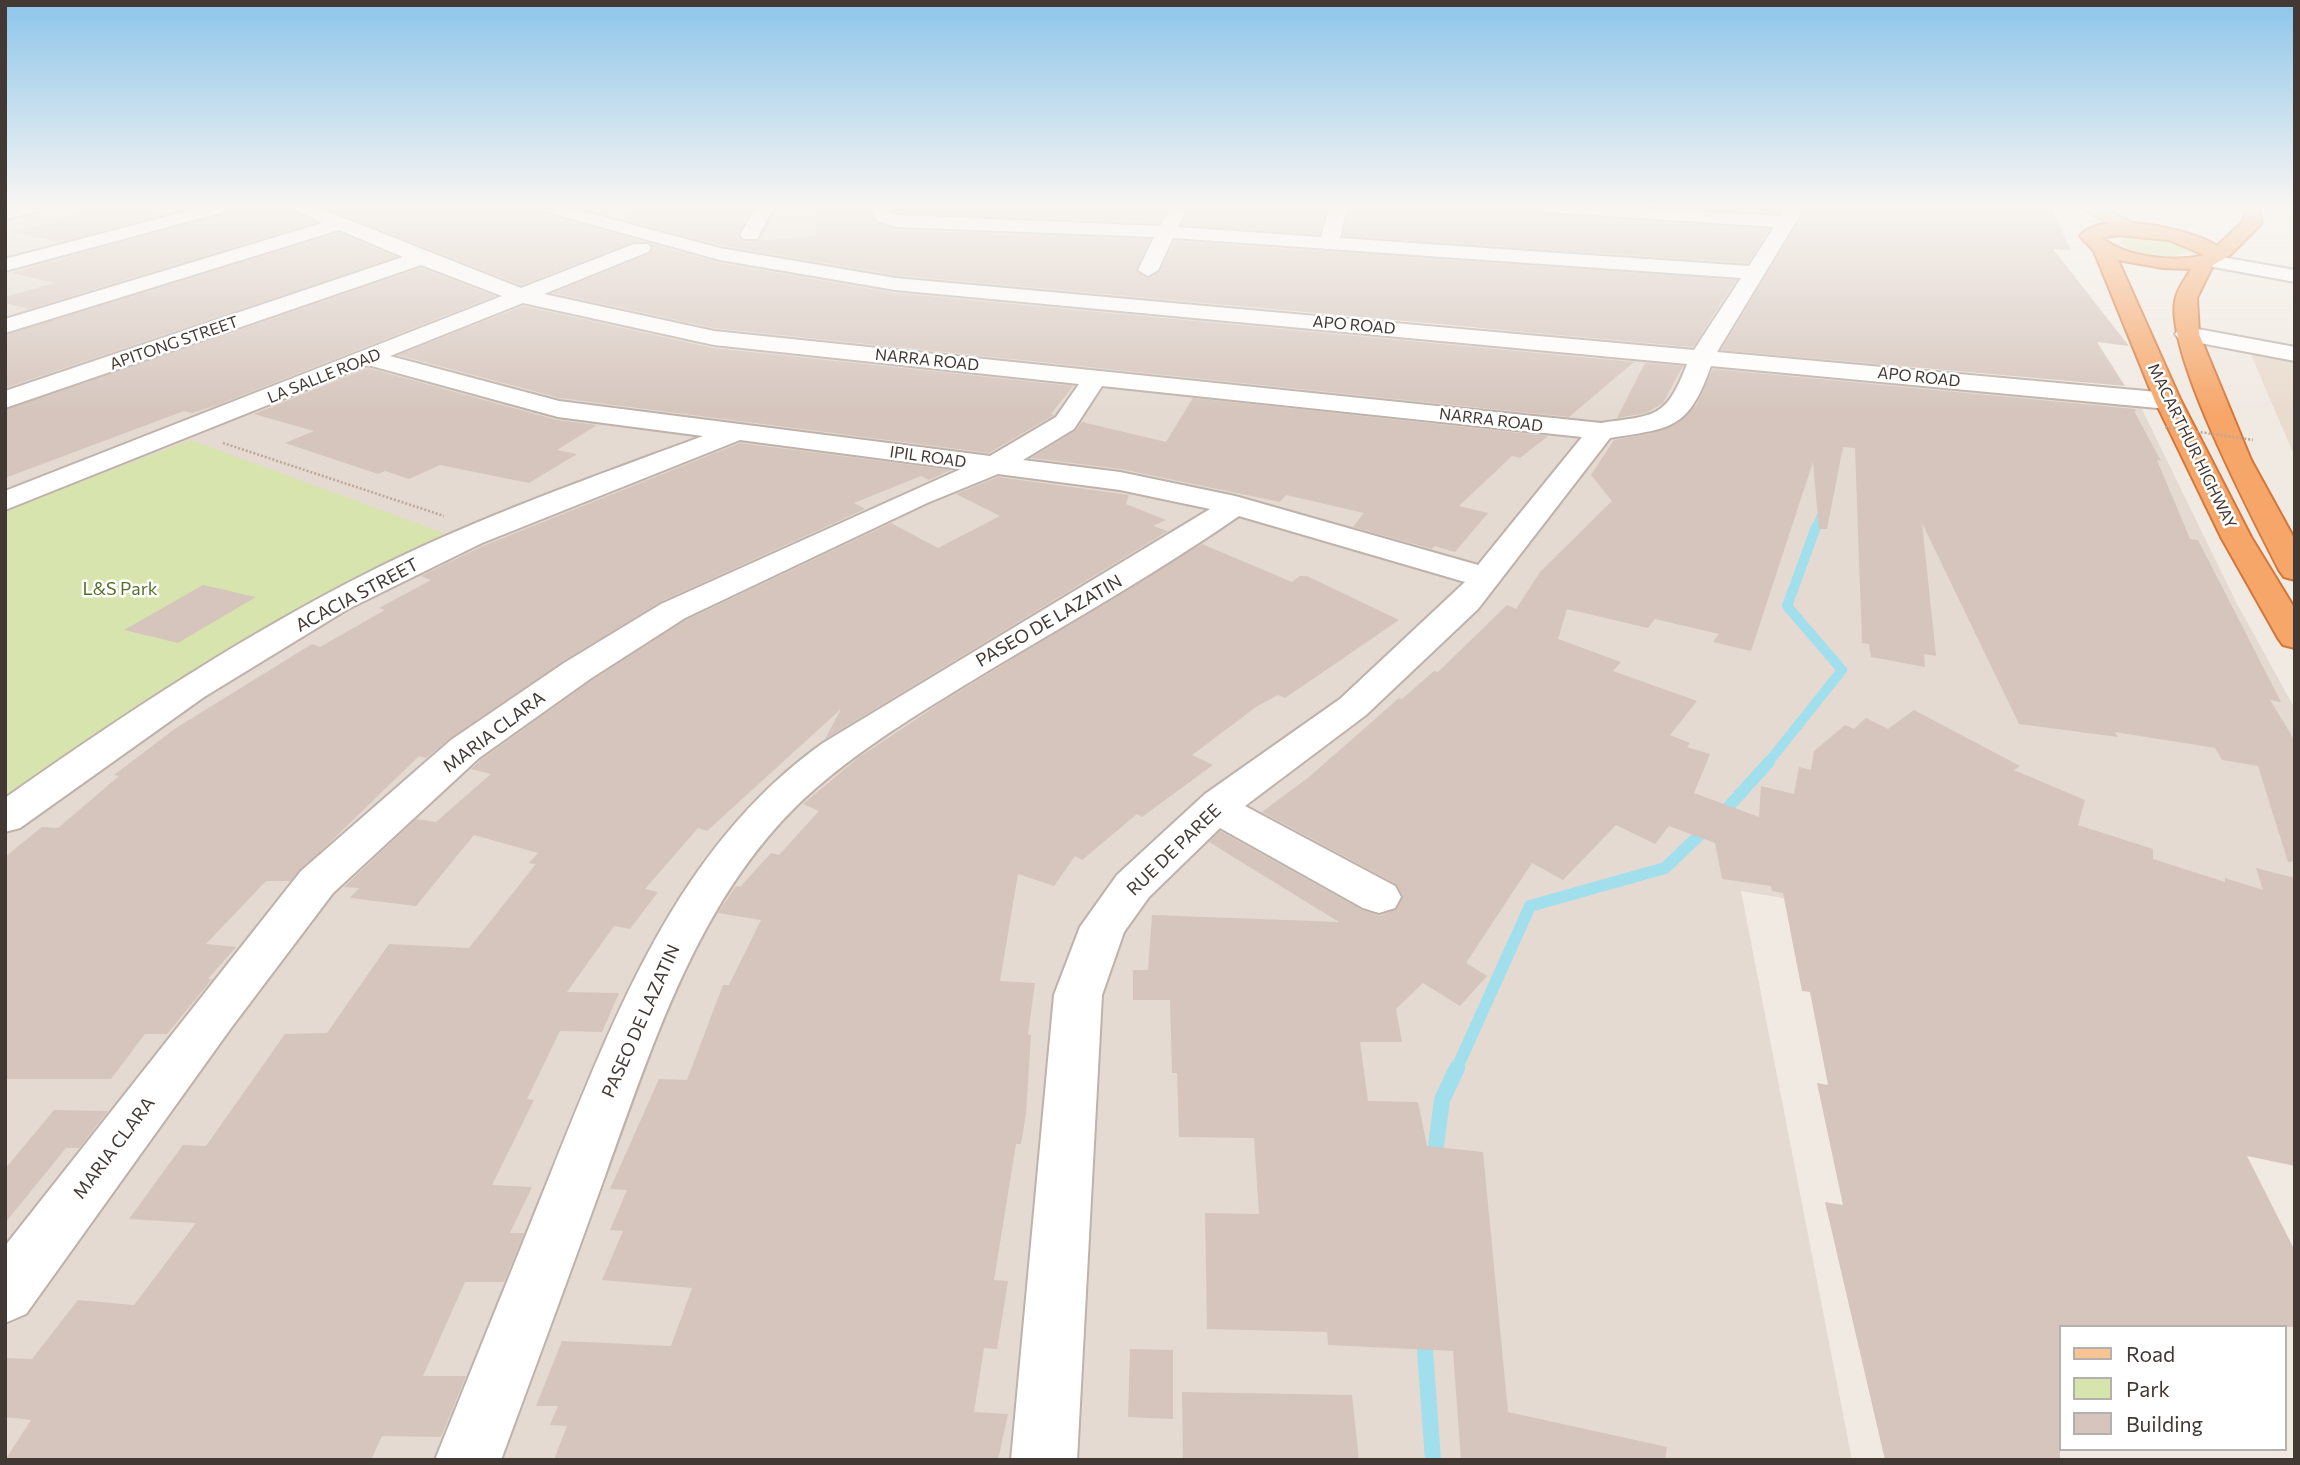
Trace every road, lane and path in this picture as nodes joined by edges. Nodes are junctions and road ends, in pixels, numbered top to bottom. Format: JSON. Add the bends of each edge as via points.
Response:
{"nodes":[{"id":1,"x":171,"y":275,"type":"edge"},
{"id":2,"x":370,"y":275,"type":"edge"},
{"id":3,"x":468,"y":275,"type":"edge"},
{"id":4,"x":574,"y":275,"type":"edge"},
{"id":5,"x":829,"y":275,"type":"edge"},
{"id":6,"x":1754,"y":275,"type":"edge"},
{"id":7,"x":2109,"y":275,"type":"edge"},
{"id":8,"x":2200,"y":275,"type":"edge"},
{"id":9,"x":523,"y":296,"type":"junction"},
{"id":10,"x":1139,"y":305,"type":"junction"},
{"id":11,"x":1123,"y":323,"type":"dead end"},
{"id":12,"x":5,"y":326,"type":"edge"},
{"id":13,"x":2187,"y":334,"type":"junction"},
{"id":14,"x":2295,"y":354,"type":"edge"},
{"id":15,"x":1702,"y":357,"type":"junction"},
{"id":16,"x":368,"y":359,"type":"junction"},
{"id":17,"x":1096,"y":377,"type":"junction"},
{"id":18,"x":5,"y":400,"type":"edge"},
{"id":19,"x":2166,"y":414,"type":"junction"},
{"id":20,"x":1586,"y":430,"type":"junction"},
{"id":21,"x":185,"y":431,"type":"junction"},
{"id":22,"x":741,"y":431,"type":"junction"},
{"id":23,"x":2253,"y":440,"type":"dead end"},
{"id":24,"x":993,"y":466,"type":"junction"},
{"id":25,"x":5,"y":501,"type":"edge"},
{"id":26,"x":1235,"y":505,"type":"junction"},
{"id":27,"x":489,"y":531,"type":"junction"},
{"id":28,"x":2295,"y":570,"type":"edge"},
{"id":29,"x":1484,"y":576,"type":"junction"},
{"id":30,"x":2295,"y":638,"type":"edge"},
{"id":31,"x":1217,"y":808,"type":"junction"},
{"id":32,"x":5,"y":818,"type":"edge"},
{"id":33,"x":1379,"y":897,"type":"dead end"},
{"id":34,"x":5,"y":1294,"type":"edge"},
{"id":35,"x":468,"y":1460,"type":"edge"},
{"id":36,"x":1044,"y":1460,"type":"edge"}],
"edges":[{"from":1,"to":12,"type":"street"},
{"from":2,"to":18,"type":"street","name":"APITONG STREET"},
{"from":3,"to":9,"type":"street","name":"NARRA ROAD"},
{"from":4,"to":9,"type":"street","name":"LA SALLE ROAD"},
{"from":5,"to":10,"type":"street","name":"APO ROAD"},
{"from":6,"to":15,"type":"street"},
{"from":7,"to":19,"type":"highway","name":"MACARTHUR HIGHWAY"},
{"from":8,"to":13,"type":"highway","name":"MACARTHUR HIGHWAY","via":[[2186,298]]},
{"from":9,"to":16,"type":"street","name":"LA SALLE ROAD"},
{"from":9,"to":17,"type":"street","name":"NARRA ROAD","via":[[714,338]]},
{"from":10,"to":11,"type":"street"},
{"from":10,"to":15,"type":"street","name":"APO ROAD"},
{"from":13,"to":14,"type":"street"},
{"from":13,"to":28,"type":"highway","name":"MACARTHUR HIGHWAY","via":[[2237,460]]},
{"from":15,"to":19,"type":"street","name":"APO ROAD"},
{"from":15,"to":20,"type":"street","via":[[1677,411],[1655,423]]},
{"from":16,"to":21,"type":"street","name":"LA SALLE ROAD"},
{"from":16,"to":22,"type":"street","name":"IPIL ROAD","via":[[558,409]]},
{"from":17,"to":20,"type":"street","name":"NARRA ROAD"},
{"from":17,"to":24,"type":"street","name":"MARIA CLARA","via":[[1065,423]]},
{"from":19,"to":23,"type":"path","bridge":true},
{"from":19,"to":30,"type":"highway","name":"MACARTHUR HIGHWAY"},
{"from":20,"to":29,"type":"street","name":"RUE DE PAREE"},
{"from":21,"to":25,"type":"street","name":"LA SALLE ROAD"},
{"from":21,"to":27,"type":"path"},
{"from":22,"to":24,"type":"street","name":"IPIL ROAD"},
{"from":22,"to":27,"type":"street","name":"ACACIA STREET"},
{"from":24,"to":26,"type":"street","name":"IPIL ROAD","via":[[1120,481]]},
{"from":24,"to":34,"type":"street","name":"MARIA CLARA","via":[[673,611],[465,749],[317,882]]},
{"from":26,"to":29,"type":"street","name":"IPIL ROAD"},
{"from":26,"to":35,"type":"street","name":"PASEO DE LAZATIN","via":[[1167,553],[844,746],[769,809],[670,948]]},
{"from":27,"to":32,"type":"street","name":"ACACIA STREET","via":[[386,576],[207,678]]},
{"from":29,"to":31,"type":"street","name":"RUE DE PAREE","via":[[1465,602],[1353,707]]},
{"from":31,"to":33,"type":"street"},
{"from":31,"to":36,"type":"street","name":"RUE DE PAREE","via":[[1133,886],[1103,927],[1078,995]]}]}
